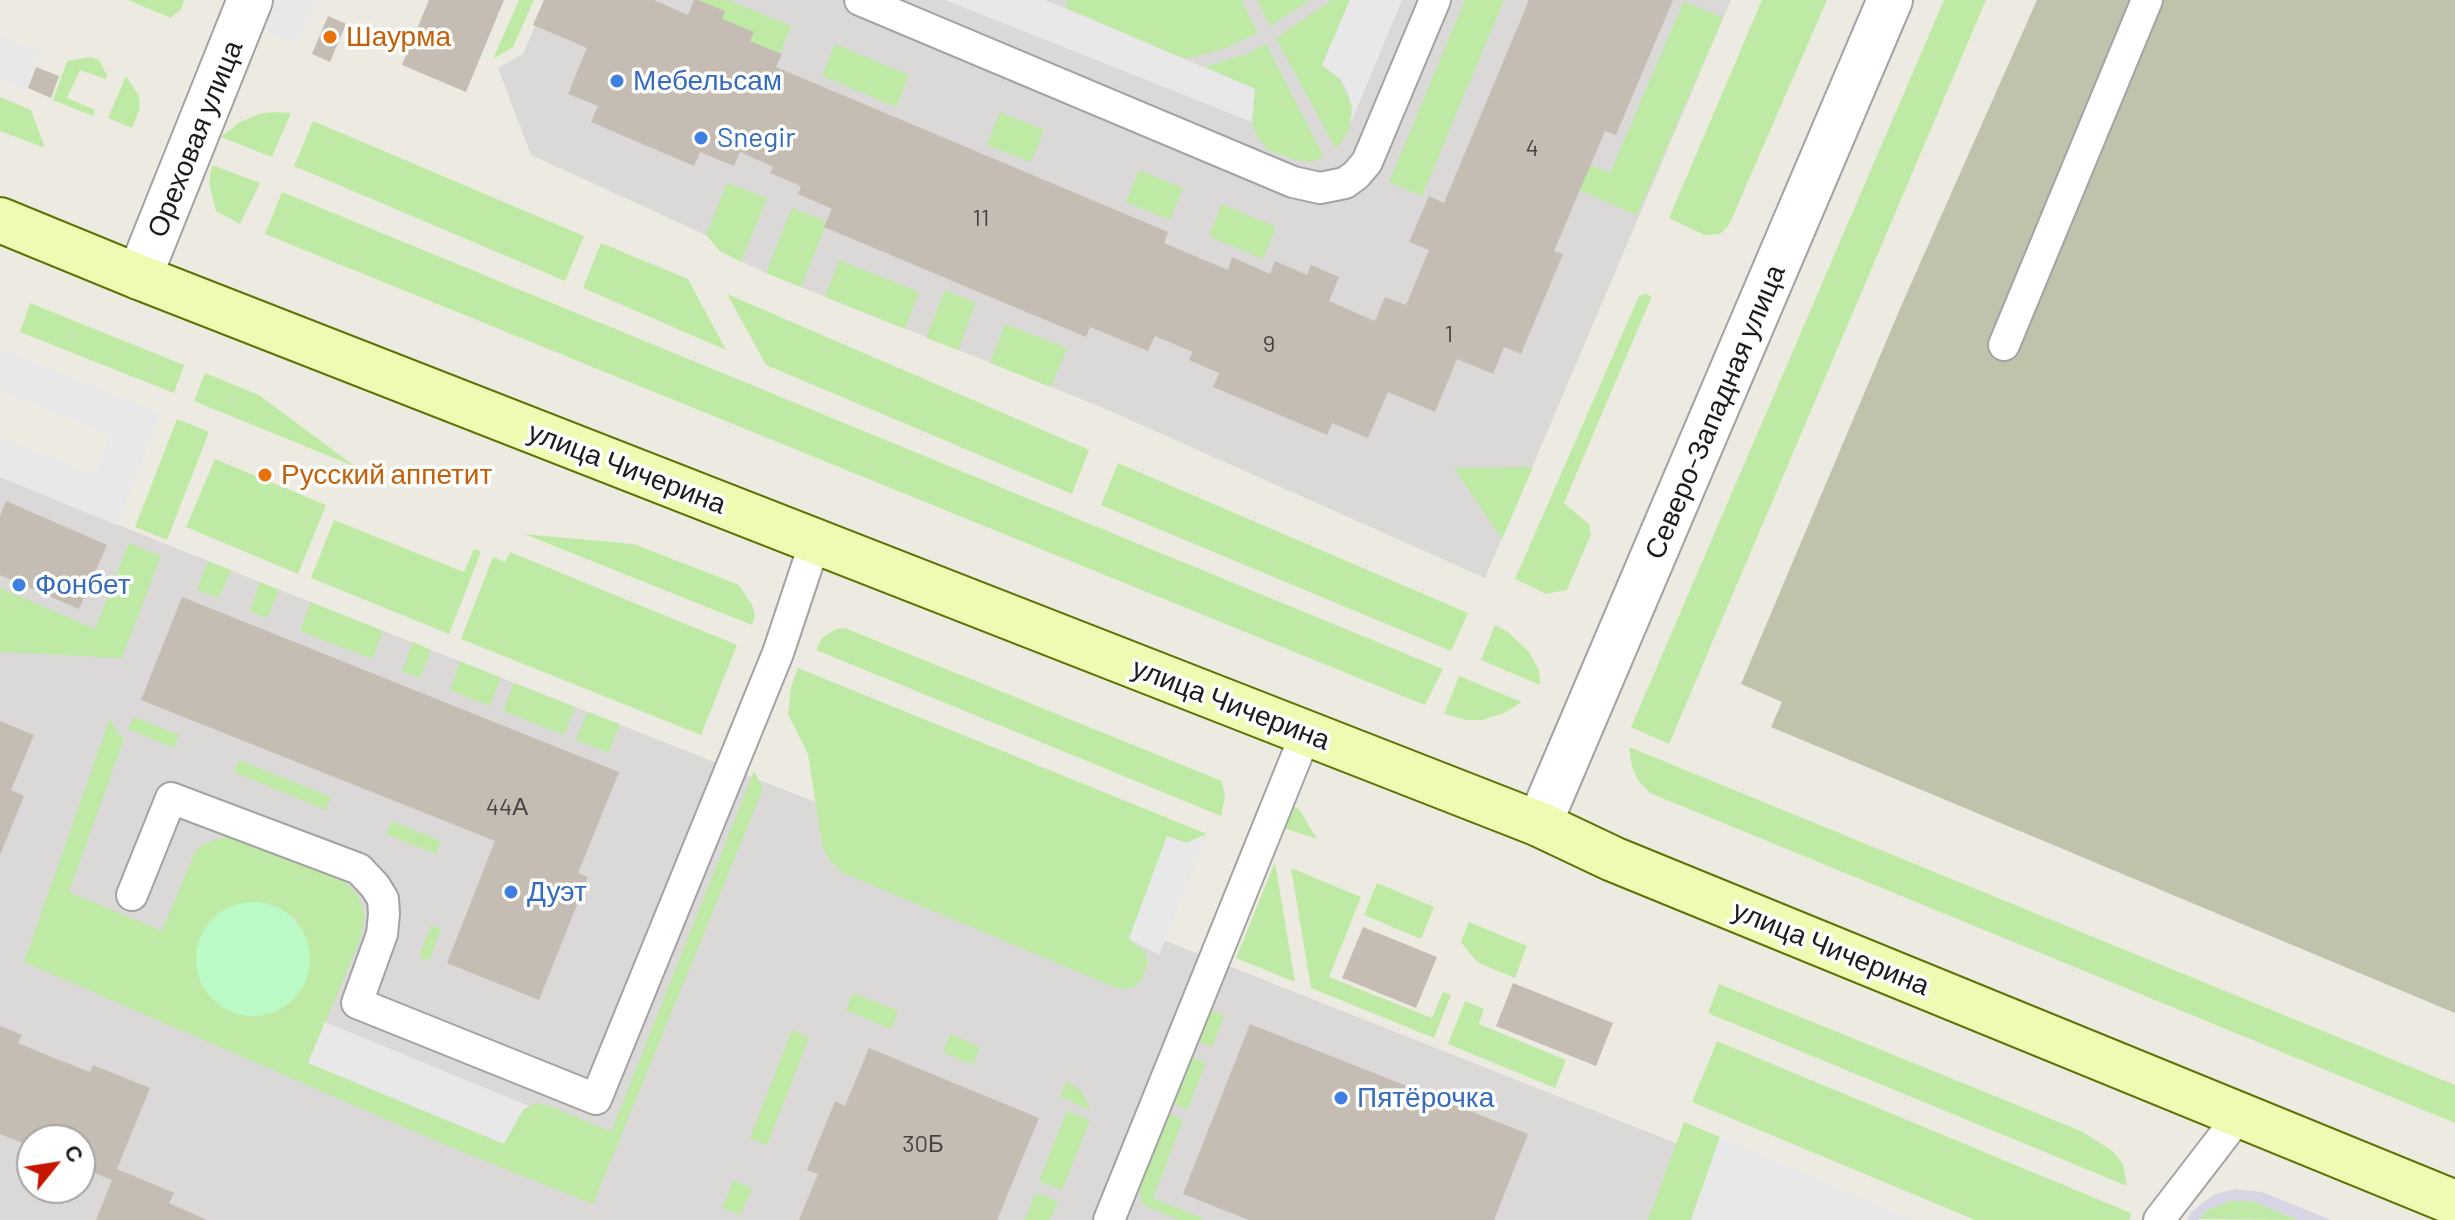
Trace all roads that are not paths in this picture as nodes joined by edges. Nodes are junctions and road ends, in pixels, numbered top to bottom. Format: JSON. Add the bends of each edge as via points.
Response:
{"nodes":[{"id":1,"x":250,"y":0,"type":"edge"},
{"id":2,"x":860,"y":0,"type":"edge"},
{"id":3,"x":1435,"y":0,"type":"edge"},
{"id":4,"x":1890,"y":0,"type":"edge"},
{"id":5,"x":2147,"y":0,"type":"edge"},
{"id":6,"x":0,"y":220,"type":"edge"},
{"id":7,"x":139,"y":277,"type":"junction"},
{"id":8,"x":2004,"y":345,"type":"dead end"},
{"id":9,"x":815,"y":542,"type":"junction"},
{"id":10,"x":1306,"y":733,"type":"junction"},
{"id":11,"x":1539,"y":824,"type":"junction"},
{"id":12,"x":132,"y":895,"type":"dead end"},
{"id":13,"x":2239,"y":1116,"type":"junction"},
{"id":14,"x":2455,"y":1203,"type":"edge"},
{"id":15,"x":1109,"y":1220,"type":"edge"},
{"id":16,"x":2159,"y":1220,"type":"edge"}],
"edges":[{"from":1,"to":7,"type":"street","name":"Ореховая улица"},
{"from":2,"to":3,"type":"lane","via":[[1293,182],[1320,188],[1345,183],[1367,162]]},
{"from":4,"to":11,"type":"street","name":"Северо-Западная улица"},
{"from":5,"to":8,"type":"lane"},
{"from":6,"to":7,"type":"main road","name":"улица Чичерина"},
{"from":7,"to":9,"type":"main road","name":"улица Чичерина"},
{"from":9,"to":10,"type":"main road","name":"улица Чичерина"},
{"from":9,"to":12,"type":"lane","via":[[778,653],[596,1099],[357,1003],[384,914],[383,899],[359,869],[171,798]]},
{"from":10,"to":11,"type":"main road","name":"улица Чичерина"},
{"from":10,"to":15,"type":"lane"},
{"from":11,"to":13,"type":"main road","name":"улица Чичерина"},
{"from":13,"to":14,"type":"main road","name":"улица Чичерина"},
{"from":13,"to":16,"type":"lane"}]}
